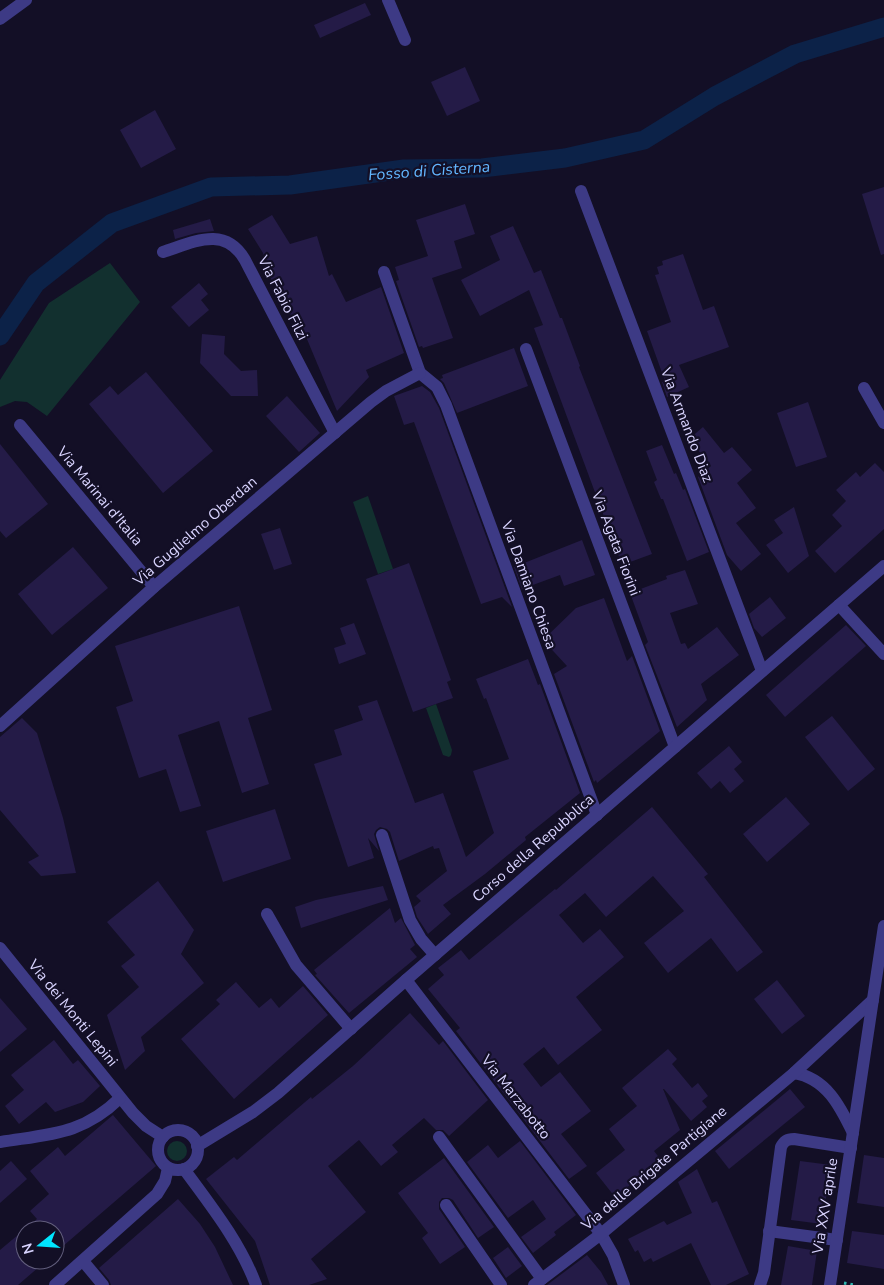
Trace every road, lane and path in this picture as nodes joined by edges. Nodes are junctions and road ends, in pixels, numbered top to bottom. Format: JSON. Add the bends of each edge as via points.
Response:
{"nodes":[{"id":1,"x":26,"y":0,"type":"edge"},
{"id":2,"x":388,"y":0,"type":"edge"},
{"id":3,"x":0,"y":19,"type":"edge"},
{"id":4,"x":405,"y":40,"type":"dead end"},
{"id":5,"x":581,"y":191,"type":"dead end"},
{"id":6,"x":163,"y":252,"type":"dead end"},
{"id":7,"x":384,"y":272,"type":"dead end"},
{"id":8,"x":526,"y":349,"type":"dead end"},
{"id":9,"x":420,"y":373,"type":"junction"},
{"id":10,"x":864,"y":388,"type":"dead end"},
{"id":11,"x":884,"y":423,"type":"edge"},
{"id":12,"x":20,"y":425,"type":"dead end"},
{"id":13,"x":334,"y":433,"type":"junction"},
{"id":14,"x":884,"y":566,"type":"edge"},
{"id":15,"x":154,"y":587,"type":"junction"},
{"id":16,"x":839,"y":605,"type":"junction"},
{"id":17,"x":884,"y":654,"type":"edge"},
{"id":18,"x":762,"y":671,"type":"junction"},
{"id":19,"x":0,"y":726,"type":"edge"},
{"id":20,"x":675,"y":747,"type":"junction"},
{"id":21,"x":597,"y":815,"type":"junction"},
{"id":22,"x":382,"y":835,"type":"dead end"},
{"id":23,"x":267,"y":914,"type":"dead end"},
{"id":24,"x":884,"y":926,"type":"edge"},
{"id":25,"x":0,"y":948,"type":"edge"},
{"id":26,"x":435,"y":955,"type":"junction"},
{"id":27,"x":406,"y":980,"type":"junction"},
{"id":28,"x":873,"y":1000,"type":"junction"},
{"id":29,"x":350,"y":1029,"type":"junction"},
{"id":30,"x":794,"y":1073,"type":"junction"},
{"id":31,"x":120,"y":1098,"type":"junction"},
{"id":32,"x":853,"y":1133,"type":"junction"},
{"id":33,"x":163,"y":1137,"type":"junction"},
{"id":34,"x":438,"y":1137,"type":"dead end"},
{"id":35,"x":0,"y":1142,"type":"edge"},
{"id":36,"x":197,"y":1146,"type":"junction"},
{"id":37,"x":850,"y":1148,"type":"junction"},
{"id":38,"x":168,"y":1168,"type":"junction"},
{"id":39,"x":184,"y":1169,"type":"junction"},
{"id":40,"x":446,"y":1205,"type":"dead end"},
{"id":41,"x":769,"y":1231,"type":"junction"},
{"id":42,"x":601,"y":1234,"type":"junction"},
{"id":43,"x":837,"y":1240,"type":"junction"},
{"id":44,"x":83,"y":1261,"type":"junction"},
{"id":45,"x":538,"y":1282,"type":"edge"},
{"id":46,"x":55,"y":1285,"type":"edge"},
{"id":47,"x":103,"y":1285,"type":"edge"},
{"id":48,"x":256,"y":1285,"type":"edge"},
{"id":49,"x":501,"y":1285,"type":"edge"},
{"id":50,"x":624,"y":1285,"type":"edge"},
{"id":51,"x":760,"y":1285,"type":"edge"},
{"id":52,"x":830,"y":1285,"type":"edge"}],
"edges":[{"from":1,"to":3,"type":"street"},
{"from":2,"to":4,"type":"street"},
{"from":5,"to":18,"type":"street","name":"Via Armando Diaz"},
{"from":6,"to":13,"type":"street","name":"Via Fabio Filzi","via":[[213,239],[236,247]]},
{"from":7,"to":9,"type":"street"},
{"from":8,"to":20,"type":"street","name":"Via Agata Fiorini"},
{"from":9,"to":13,"type":"street","name":"Via Guglielmo Oberdan","via":[[386,390]]},
{"from":9,"to":21,"type":"street","name":"Via Damiano Chiesa","via":[[437,387],[446,405]]},
{"from":10,"to":11,"type":"street"},
{"from":12,"to":15,"type":"street","name":"Via Marinai d'Italia"},
{"from":13,"to":15,"type":"street","name":"Via Guglielmo Oberdan"},
{"from":14,"to":16,"type":"street","name":"Corso della Repubblica"},
{"from":15,"to":19,"type":"street","name":"Via Guglielmo Oberdan"},
{"from":16,"to":17,"type":"street"},
{"from":16,"to":18,"type":"street","name":"Corso della Repubblica"},
{"from":18,"to":20,"type":"street","name":"Corso della Repubblica"},
{"from":20,"to":21,"type":"street","name":"Corso della Repubblica"},
{"from":21,"to":26,"type":"street","name":"Corso della Repubblica"},
{"from":22,"to":26,"type":"street","via":[[410,920]]},
{"from":23,"to":29,"type":"street","via":[[296,965]]},
{"from":24,"to":28,"type":"street","name":"Via XXV aprile"},
{"from":25,"to":31,"type":"street","name":"Via dei Monti Lepini"},
{"from":26,"to":27,"type":"street","name":"Corso della Repubblica"},
{"from":27,"to":29,"type":"street","name":"Corso della Repubblica"},
{"from":27,"to":42,"type":"street","name":"Via Marzabotto"},
{"from":28,"to":30,"type":"street","name":"Via delle Brigate Partigiane"},
{"from":28,"to":32,"type":"street","name":"Via XXV aprile"},
{"from":29,"to":36,"type":"street","name":"Corso della Repubblica","via":[[265,1103]]},
{"from":30,"to":32,"type":"street","via":[[810,1077],[824,1087],[840,1107]]},
{"from":30,"to":42,"type":"street","name":"Via delle Brigate Partigiane"},
{"from":31,"to":33,"type":"street","name":"Via dei Monti Lepini","via":[[139,1120]]},
{"from":31,"to":35,"type":"street","via":[[96,1118],[76,1128]]},
{"from":32,"to":37,"type":"street","name":"Via XXV aprile"},
{"from":33,"to":36,"type":"street","via":[[180,1130],[191,1136]]},
{"from":33,"to":38,"type":"street","via":[[158,1154]]},
{"from":34,"to":45,"type":"street"},
{"from":36,"to":39,"type":"street","via":[[196,1158]]},
{"from":37,"to":41,"type":"street","via":[[785,1140],[781,1147]]},
{"from":37,"to":43,"type":"street","name":"Via XXV aprile"},
{"from":38,"to":39,"type":"street"},
{"from":38,"to":44,"type":"street","via":[[157,1194]]},
{"from":39,"to":48,"type":"street","via":[[230,1233]]},
{"from":40,"to":49,"type":"street"},
{"from":41,"to":43,"type":"street"},
{"from":41,"to":51,"type":"street"},
{"from":42,"to":45,"type":"street","name":"Via delle Brigate Partigiane"},
{"from":42,"to":50,"type":"street","name":"Via Marzabotto"},
{"from":43,"to":52,"type":"street","name":"Via XXV aprile"},
{"from":44,"to":46,"type":"street"},
{"from":44,"to":47,"type":"street"}]}
